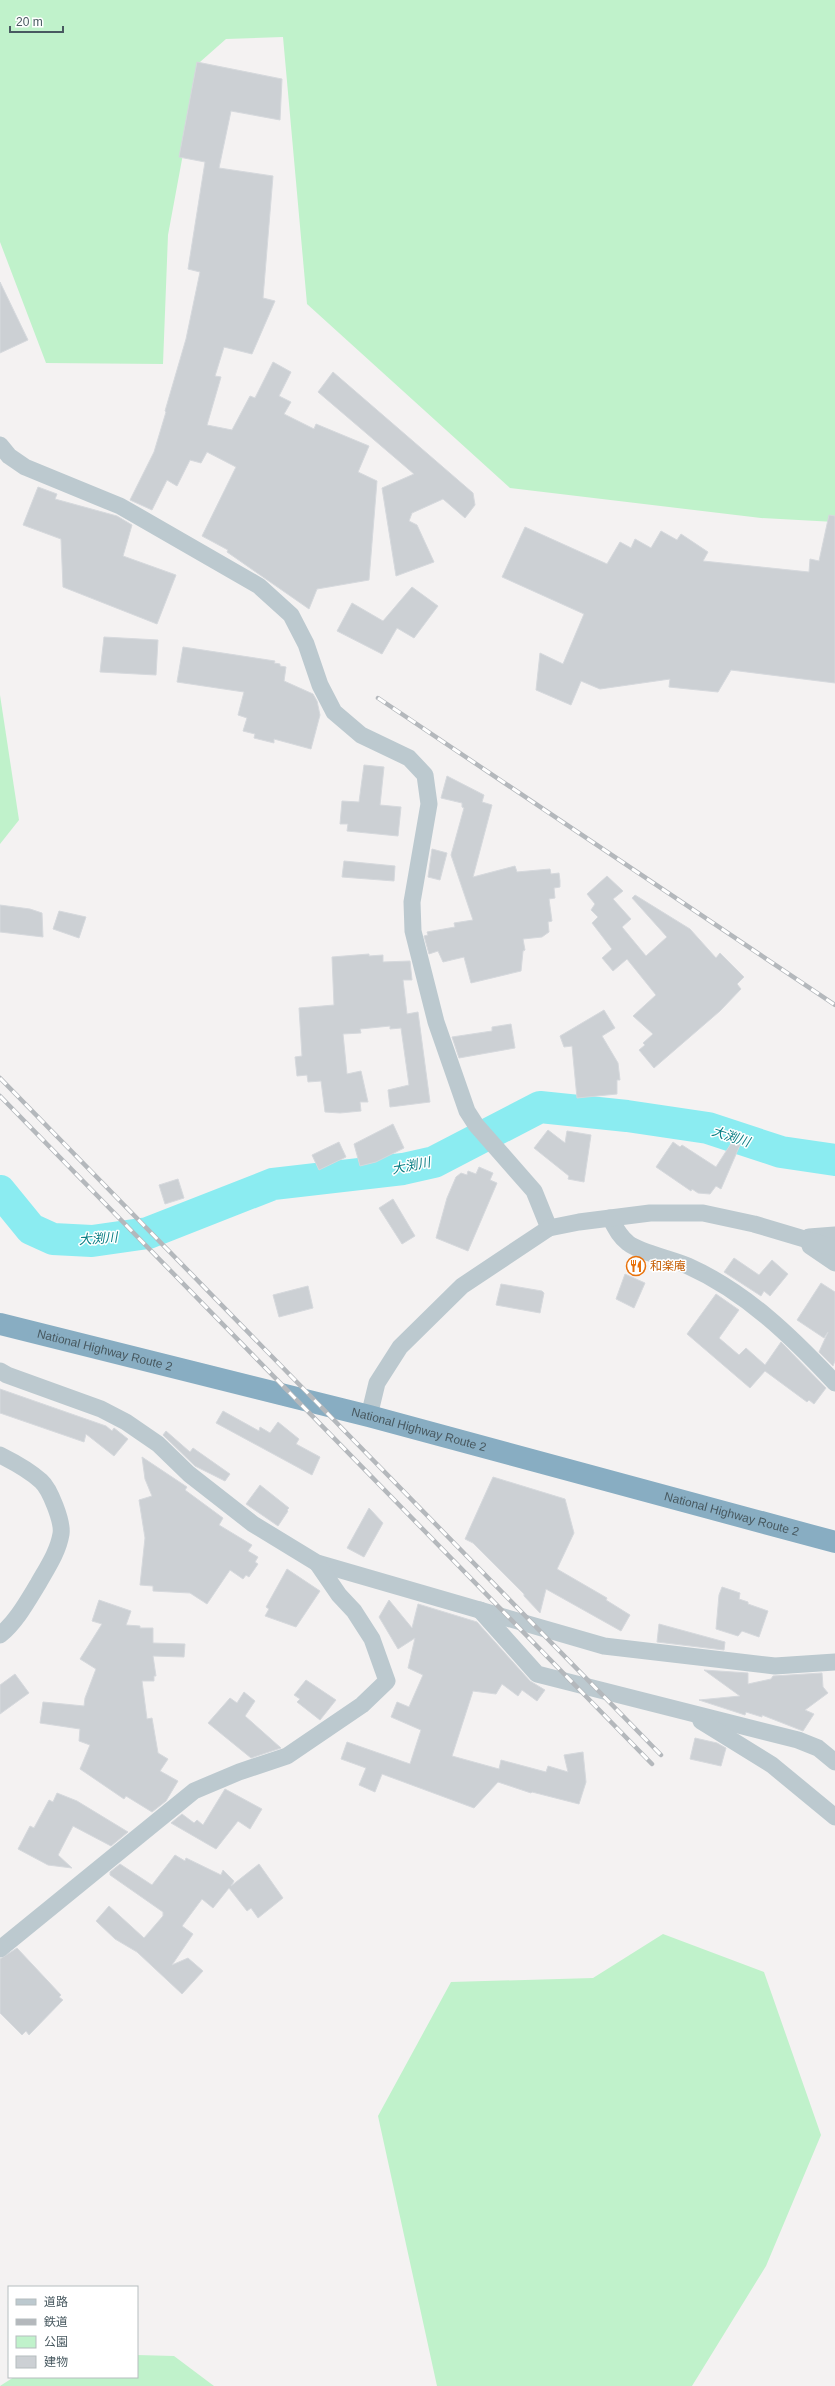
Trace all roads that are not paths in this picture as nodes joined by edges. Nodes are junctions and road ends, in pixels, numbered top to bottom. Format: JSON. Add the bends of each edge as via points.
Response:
{"nodes":[{"id":1,"x":0,"y":445,"type":"edge"},
{"id":2,"x":610,"y":1218,"type":"junction"},
{"id":3,"x":549,"y":1228,"type":"junction"},
{"id":4,"x":835,"y":1235,"type":"edge"},
{"id":5,"x":797,"y":1237,"type":"junction"},
{"id":6,"x":835,"y":1248,"type":"edge"},
{"id":7,"x":835,"y":1263,"type":"edge"},
{"id":8,"x":0,"y":1324,"type":"edge"},
{"id":9,"x":0,"y":1371,"type":"edge"},
{"id":10,"x":835,"y":1383,"type":"edge"},
{"id":11,"x":368,"y":1416,"type":"junction"},
{"id":12,"x":0,"y":1455,"type":"edge"},
{"id":13,"x":835,"y":1542,"type":"edge"},
{"id":14,"x":317,"y":1563,"type":"junction"},
{"id":15,"x":480,"y":1610,"type":"junction"},
{"id":16,"x":0,"y":1635,"type":"edge"},
{"id":17,"x":835,"y":1662,"type":"edge"},
{"id":18,"x":688,"y":1713,"type":"junction"},
{"id":19,"x":835,"y":1762,"type":"edge"},
{"id":20,"x":835,"y":1817,"type":"edge"},
{"id":21,"x":0,"y":1949,"type":"edge"}],
"edges":[{"from":1,"to":3,"type":"street","via":[[9,456],[25,467],[120,506],[259,586],[291,616],[306,644],[320,685],[334,712],[361,735],[409,758],[425,775],[429,804],[412,902],[413,931],[436,1022],[467,1111],[476,1125],[534,1191]]},
{"from":2,"to":3,"type":"street"},
{"from":2,"to":5,"type":"street","via":[[703,1213]]},
{"from":2,"to":10,"type":"street","via":[[628,1244],[688,1266],[736,1292],[786,1333]]},
{"from":3,"to":11,"type":"street","via":[[462,1286],[400,1347],[377,1383]]},
{"from":4,"to":5,"type":"street"},
{"from":5,"to":6,"type":"street"},
{"from":5,"to":7,"type":"street"},
{"from":8,"to":11,"type":"highway","name":"National Highway Route 2"},
{"from":9,"to":14,"type":"street","via":[[7,1376],[101,1409],[126,1422],[158,1444],[189,1474],[253,1524]]},
{"from":11,"to":13,"type":"highway","name":"National Highway Route 2"},
{"from":12,"to":16,"type":"street","via":[[17,1463],[42,1482],[60,1517],[62,1533],[52,1559],[31,1596],[9,1627]]},
{"from":14,"to":15,"type":"street"},
{"from":14,"to":21,"type":"street","via":[[372,1639],[387,1681],[362,1705],[287,1756],[194,1791]]},
{"from":15,"to":17,"type":"street","via":[[604,1646],[775,1666]]},
{"from":15,"to":18,"type":"street","via":[[537,1674]]},
{"from":18,"to":19,"type":"street","via":[[798,1740],[818,1748]]},
{"from":18,"to":20,"type":"street","via":[[772,1765]]}]}
